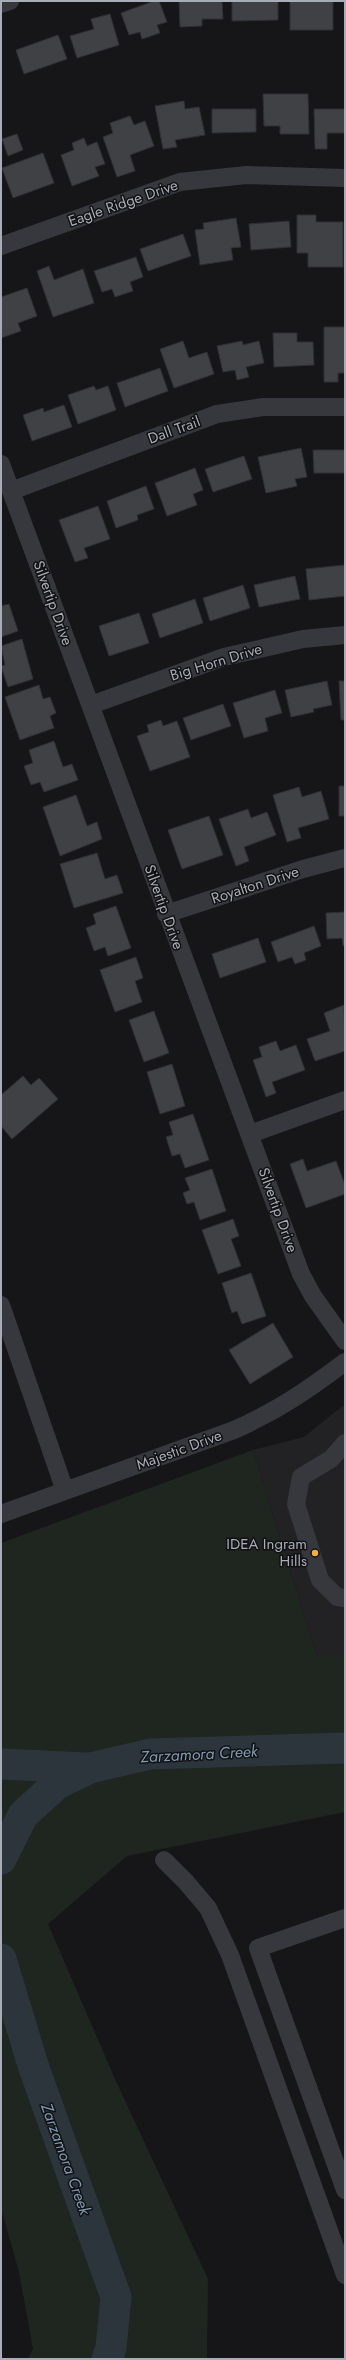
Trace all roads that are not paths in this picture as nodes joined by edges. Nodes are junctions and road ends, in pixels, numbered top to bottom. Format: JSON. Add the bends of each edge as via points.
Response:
{"nodes":[{"id":1,"x":10,"y":1,"type":"edge"},
{"id":2,"x":1,"y":4,"type":"edge"},
{"id":3,"x":345,"y":178,"type":"edge"},
{"id":4,"x":1,"y":246,"type":"edge"},
{"id":5,"x":345,"y":407,"type":"edge"},
{"id":6,"x":1,"y":464,"type":"edge"},
{"id":7,"x":11,"y":491,"type":"junction"},
{"id":8,"x":345,"y":635,"type":"edge"},
{"id":9,"x":91,"y":705,"type":"junction"},
{"id":10,"x":345,"y":858,"type":"edge"},
{"id":11,"x":166,"y":914,"type":"junction"},
{"id":12,"x":345,"y":1100,"type":"edge"},
{"id":13,"x":250,"y":1134,"type":"junction"},
{"id":14,"x":1,"y":1305,"type":"edge"},
{"id":15,"x":345,"y":1341,"type":"edge"},
{"id":16,"x":345,"y":1362,"type":"edge"},
{"id":17,"x":345,"y":1443,"type":"edge"},
{"id":18,"x":65,"y":1491,"type":"junction"},
{"id":19,"x":1,"y":1514,"type":"edge"},
{"id":20,"x":345,"y":1598,"type":"edge"},
{"id":21,"x":164,"y":1860,"type":"dead end"},
{"id":22,"x":345,"y":1918,"type":"edge"},
{"id":23,"x":345,"y":2190,"type":"edge"},
{"id":24,"x":345,"y":2275,"type":"edge"}],
"edges":[{"from":1,"to":2,"type":"street"},
{"from":3,"to":4,"type":"street","name":"Eagle Ridge Drive","via":[[246,175],[180,182]]},
{"from":5,"to":7,"type":"street","name":"Dall Trail","via":[[263,407],[217,414]]},
{"from":6,"to":7,"type":"street","name":"Silvertip Drive"},
{"from":7,"to":9,"type":"street","name":"Silvertip Drive"},
{"from":8,"to":9,"type":"street","name":"Big Horn Drive","via":[[303,639],[224,657]]},
{"from":9,"to":11,"type":"street","name":"Silvertip Drive"},
{"from":10,"to":11,"type":"street","name":"Royalton Drive","via":[[303,869]]},
{"from":11,"to":13,"type":"street","name":"Silvertip Drive"},
{"from":12,"to":13,"type":"street"},
{"from":13,"to":15,"type":"street","name":"Silvertip Drive","via":[[301,1274],[313,1296]]},
{"from":14,"to":18,"type":"street"},
{"from":16,"to":18,"type":"street","name":"Majestic Drive","via":[[299,1397],[267,1415],[234,1430]]},
{"from":17,"to":20,"type":"street","via":[[332,1460],[301,1476],[296,1504],[320,1580],[337,1597]]},
{"from":18,"to":19,"type":"street","name":"Majestic Drive"},
{"from":21,"to":24,"type":"street","via":[[208,1908],[230,1955]]},
{"from":22,"to":23,"type":"street","via":[[258,1948]]}]}
